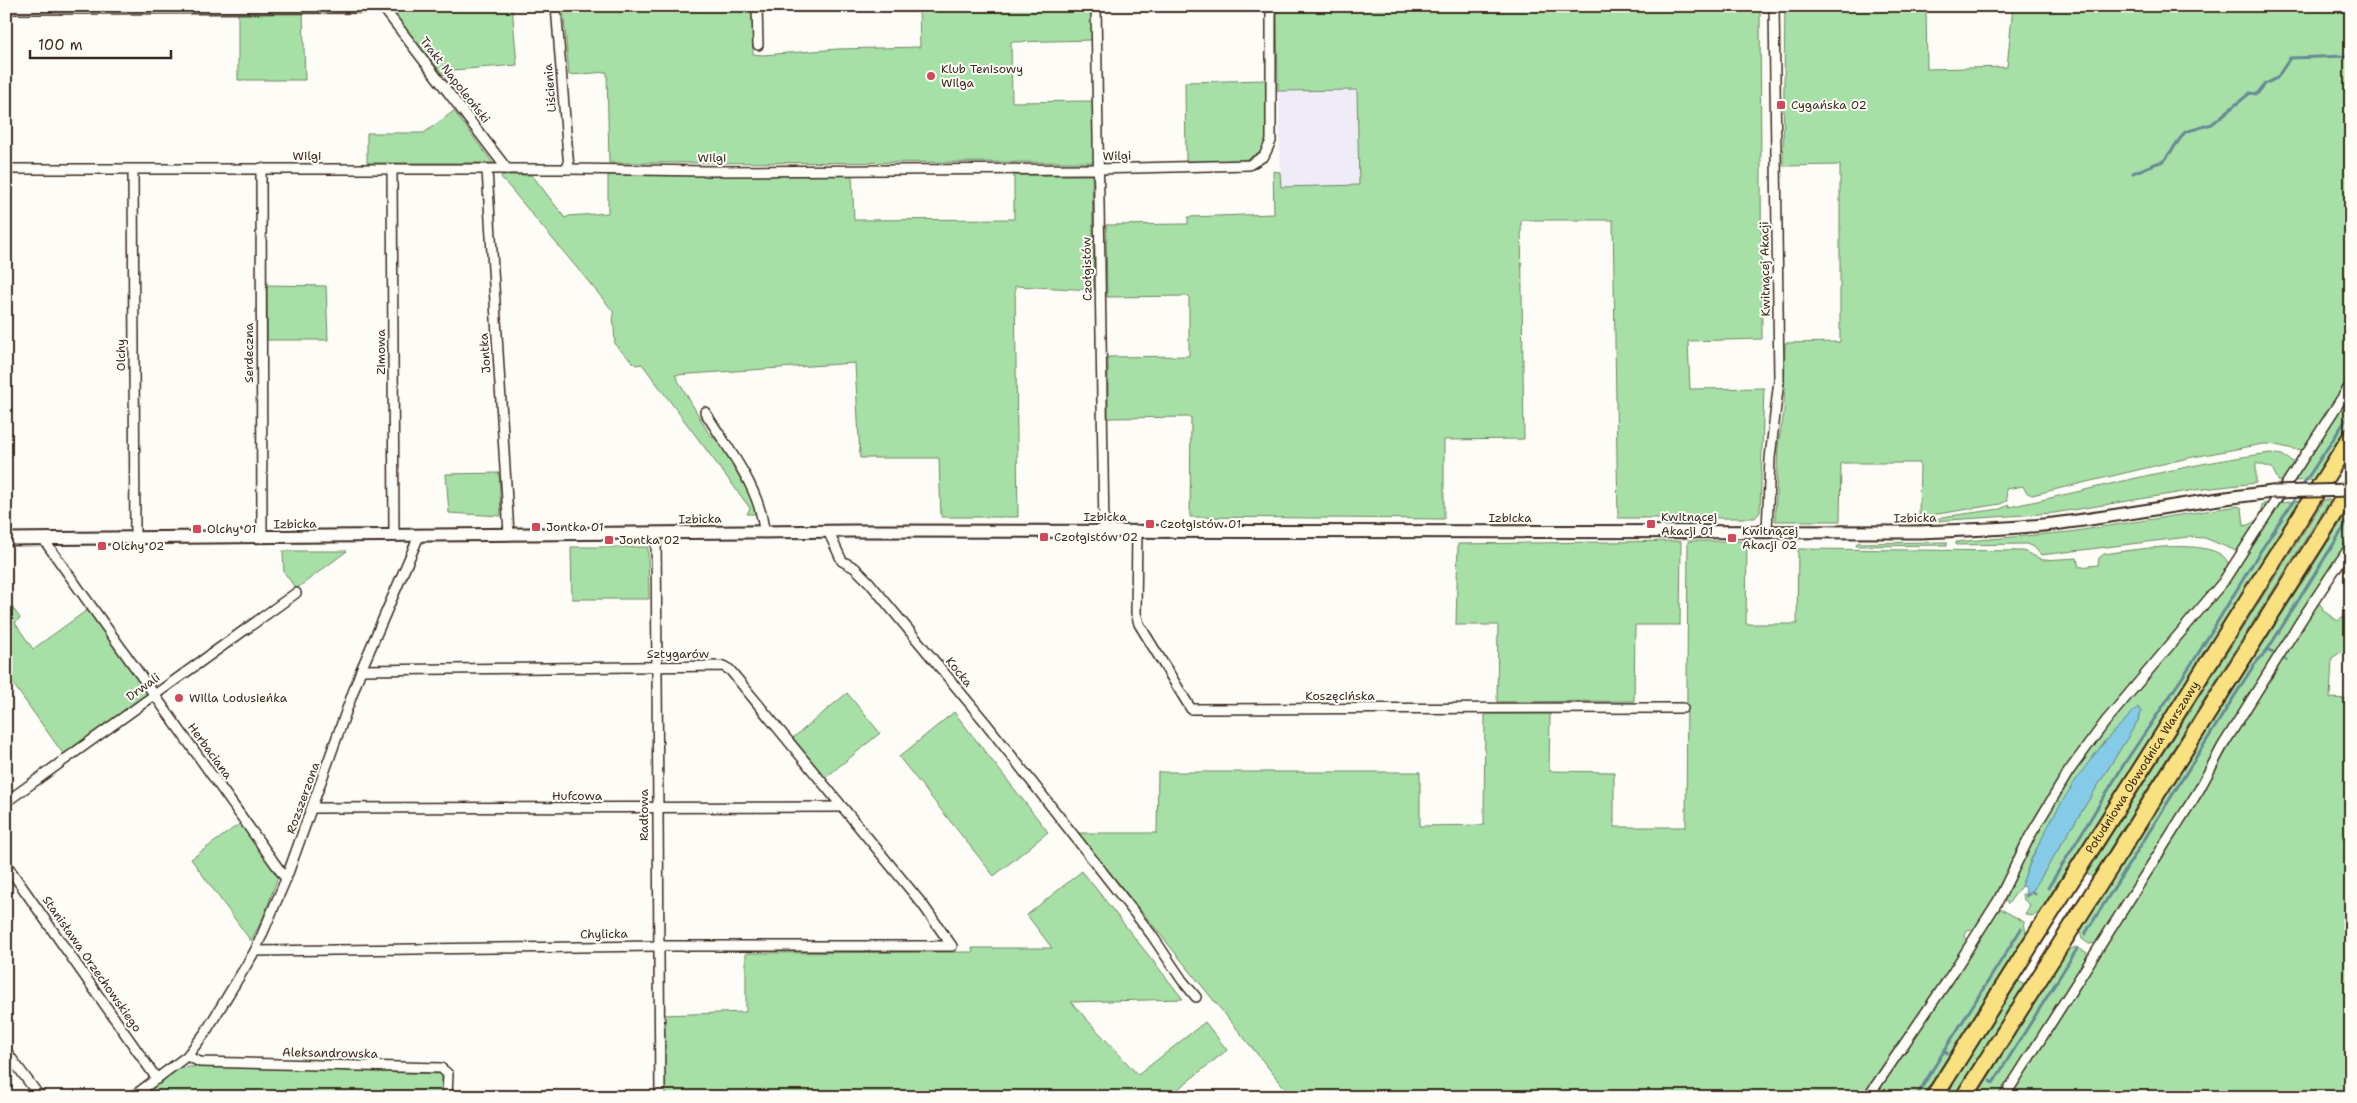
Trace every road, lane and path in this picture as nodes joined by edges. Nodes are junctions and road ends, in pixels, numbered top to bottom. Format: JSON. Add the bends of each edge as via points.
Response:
{"nodes":[{"id":1,"x":556,"y":6,"type":"edge"},
{"id":2,"x":757,"y":6,"type":"edge"},
{"id":3,"x":1096,"y":6,"type":"edge"},
{"id":4,"x":1271,"y":6,"type":"edge"},
{"id":5,"x":1774,"y":6,"type":"edge"},
{"id":6,"x":383,"y":7,"type":"edge"},
{"id":7,"x":6,"y":9,"type":"edge"},
{"id":8,"x":758,"y":45,"type":"dead end"},
{"id":9,"x":261,"y":168,"type":"junction"},
{"id":10,"x":1097,"y":168,"type":"junction"},
{"id":11,"x":6,"y":169,"type":"edge"},
{"id":12,"x":392,"y":169,"type":"junction"},
{"id":13,"x":508,"y":169,"type":"junction"},
{"id":14,"x":569,"y":169,"type":"junction"},
{"id":15,"x":487,"y":170,"type":"junction"},
{"id":16,"x":133,"y":171,"type":"junction"},
{"id":17,"x":2351,"y":384,"type":"edge"},
{"id":18,"x":704,"y":412,"type":"dead end"},
{"id":19,"x":2351,"y":437,"type":"edge"},
{"id":20,"x":2351,"y":488,"type":"edge"},
{"id":21,"x":1104,"y":530,"type":"junction"},
{"id":22,"x":1137,"y":530,"type":"junction"},
{"id":23,"x":828,"y":531,"type":"junction"},
{"id":24,"x":1767,"y":531,"type":"junction"},
{"id":25,"x":764,"y":532,"type":"junction"},
{"id":26,"x":656,"y":533,"type":"junction"},
{"id":27,"x":509,"y":534,"type":"junction"},
{"id":28,"x":394,"y":536,"type":"junction"},
{"id":29,"x":419,"y":536,"type":"junction"},
{"id":30,"x":262,"y":538,"type":"junction"},
{"id":31,"x":6,"y":539,"type":"edge"},
{"id":32,"x":135,"y":539,"type":"junction"},
{"id":33,"x":44,"y":540,"type":"junction"},
{"id":34,"x":2351,"y":545,"type":"edge"},
{"id":35,"x":296,"y":593,"type":"dead end"},
{"id":36,"x":657,"y":667,"type":"junction"},
{"id":37,"x":361,"y":670,"type":"junction"},
{"id":38,"x":155,"y":694,"type":"junction"},
{"id":39,"x":1683,"y":708,"type":"dead end"},
{"id":40,"x":6,"y":802,"type":"edge"},
{"id":41,"x":841,"y":807,"type":"junction"},
{"id":42,"x":313,"y":808,"type":"junction"},
{"id":43,"x":657,"y":809,"type":"junction"},
{"id":44,"x":6,"y":864,"type":"edge"},
{"id":45,"x":286,"y":879,"type":"junction"},
{"id":46,"x":658,"y":946,"type":"junction"},
{"id":47,"x":952,"y":946,"type":"joint"},
{"id":48,"x":255,"y":951,"type":"junction"},
{"id":49,"x":1196,"y":997,"type":"dead end"},
{"id":50,"x":6,"y":1051,"type":"edge"},
{"id":51,"x":187,"y":1056,"type":"junction"},
{"id":52,"x":157,"y":1079,"type":"junction"},
{"id":53,"x":40,"y":1097,"type":"edge"},
{"id":54,"x":132,"y":1097,"type":"edge"},
{"id":55,"x":447,"y":1097,"type":"edge"},
{"id":56,"x":660,"y":1097,"type":"edge"},
{"id":57,"x":1868,"y":1097,"type":"edge"},
{"id":58,"x":1934,"y":1097,"type":"edge"},
{"id":59,"x":1964,"y":1097,"type":"edge"},
{"id":60,"x":2004,"y":1097,"type":"edge"}],
"edges":[{"from":1,"to":14,"type":"street","name":"Liścienia"},
{"from":2,"to":8,"type":"street"},
{"from":3,"to":10,"type":"street","name":"Czołgistów"},
{"from":4,"to":10,"type":"street","name":"Wilgi","via":[[1272,136],[1268,151],[1260,160],[1249,165]]},
{"from":5,"to":24,"type":"street","name":"Kwitnącej Akacji","via":[[1779,380],[1770,458]]},
{"from":6,"to":7,"type":"street"},
{"from":6,"to":13,"type":"street","name":"Trakt Napoleoński"},
{"from":9,"to":12,"type":"street","name":"Wilgi"},
{"from":9,"to":16,"type":"street","name":"Wilgi"},
{"from":9,"to":30,"type":"street","name":"Serdeczna"},
{"from":10,"to":14,"type":"street","name":"Wilgi"},
{"from":10,"to":21,"type":"street","name":"Czołgistów"},
{"from":11,"to":16,"type":"street","name":"Wilgi"},
{"from":12,"to":15,"type":"street","name":"Wilgi"},
{"from":12,"to":28,"type":"street","name":"Zimowa"},
{"from":13,"to":14,"type":"street","name":"Wilgi"},
{"from":13,"to":15,"type":"street","name":"Wilgi"},
{"from":15,"to":27,"type":"street","name":"Jontka"},
{"from":16,"to":32,"type":"street","name":"Olchy"},
{"from":17,"to":57,"type":"street","via":[[2223,582],[2106,721],[2069,771],[2030,836],[1998,901]]},
{"from":18,"to":25,"type":"street","via":[[752,492]]},
{"from":19,"to":58,"type":"highway","name":"Południowa Obwodnica Warszawy"},
{"from":20,"to":24,"type":"street","name":"Izbicka","bridge":true,"via":[[2210,499],[2060,524],[1991,530]]},
{"from":20,"to":59,"type":"highway","name":"Południowa Obwodnica Warszawy"},
{"from":21,"to":22,"type":"street","name":"Izbicka"},
{"from":21,"to":23,"type":"street","name":"Izbicka"},
{"from":22,"to":24,"type":"street","name":"Izbicka"},
{"from":22,"to":39,"type":"street","name":"Koszęcińska","via":[[1138,624],[1191,709]]},
{"from":23,"to":25,"type":"street","name":"Izbicka"},
{"from":23,"to":49,"type":"street","name":"Kocka","via":[[842,561],[869,582],[990,729],[1151,934]]},
{"from":25,"to":26,"type":"street","name":"Izbicka"},
{"from":26,"to":27,"type":"street","name":"Izbicka"},
{"from":26,"to":36,"type":"street","name":"Radłowa"},
{"from":27,"to":29,"type":"street","name":"Izbicka"},
{"from":28,"to":29,"type":"street","name":"Izbicka"},
{"from":28,"to":30,"type":"street","name":"Izbicka"},
{"from":29,"to":37,"type":"street","name":"Rozszerzona"},
{"from":30,"to":32,"type":"street","name":"Izbicka"},
{"from":31,"to":33,"type":"street","name":"Izbicka"},
{"from":32,"to":33,"type":"street","name":"Izbicka"},
{"from":33,"to":38,"type":"street","name":"Herbaciana"},
{"from":34,"to":60,"type":"street"},
{"from":35,"to":38,"type":"street","name":"Drwali"},
{"from":36,"to":37,"type":"street","name":"Sztygarów"},
{"from":36,"to":41,"type":"street","name":"Sztygarów","via":[[723,666],[730,670]]},
{"from":36,"to":43,"type":"street","name":"Radłowa"},
{"from":37,"to":42,"type":"street","name":"Rozszerzona"},
{"from":38,"to":40,"type":"street","name":"Drwali"},
{"from":38,"to":45,"type":"street","name":"Herbaciana"},
{"from":41,"to":43,"type":"street","name":"Hufcowa"},
{"from":41,"to":47,"type":"street","name":"Sztygarów","via":[[923,905]]},
{"from":42,"to":43,"type":"street","name":"Hufcowa"},
{"from":42,"to":45,"type":"street","name":"Rozszerzona"},
{"from":43,"to":46,"type":"street","name":"Radłowa"},
{"from":44,"to":52,"type":"street","name":"Stanisława Orzechowskiego"},
{"from":45,"to":48,"type":"street","name":"Rozszerzona"},
{"from":46,"to":47,"type":"street","name":"Chylicka"},
{"from":46,"to":48,"type":"street","name":"Chylicka"},
{"from":46,"to":56,"type":"street","name":"Radłowa"},
{"from":48,"to":51,"type":"street","name":"Rozszerzona","via":[[205,1033]]},
{"from":50,"to":53,"type":"street"},
{"from":51,"to":52,"type":"street","name":"Rozszerzona"},
{"from":51,"to":55,"type":"street","name":"Aleksandrowska","via":[[200,1062],[441,1068],[448,1074]]},
{"from":52,"to":54,"type":"street","name":"Rozszerzona"}]}
